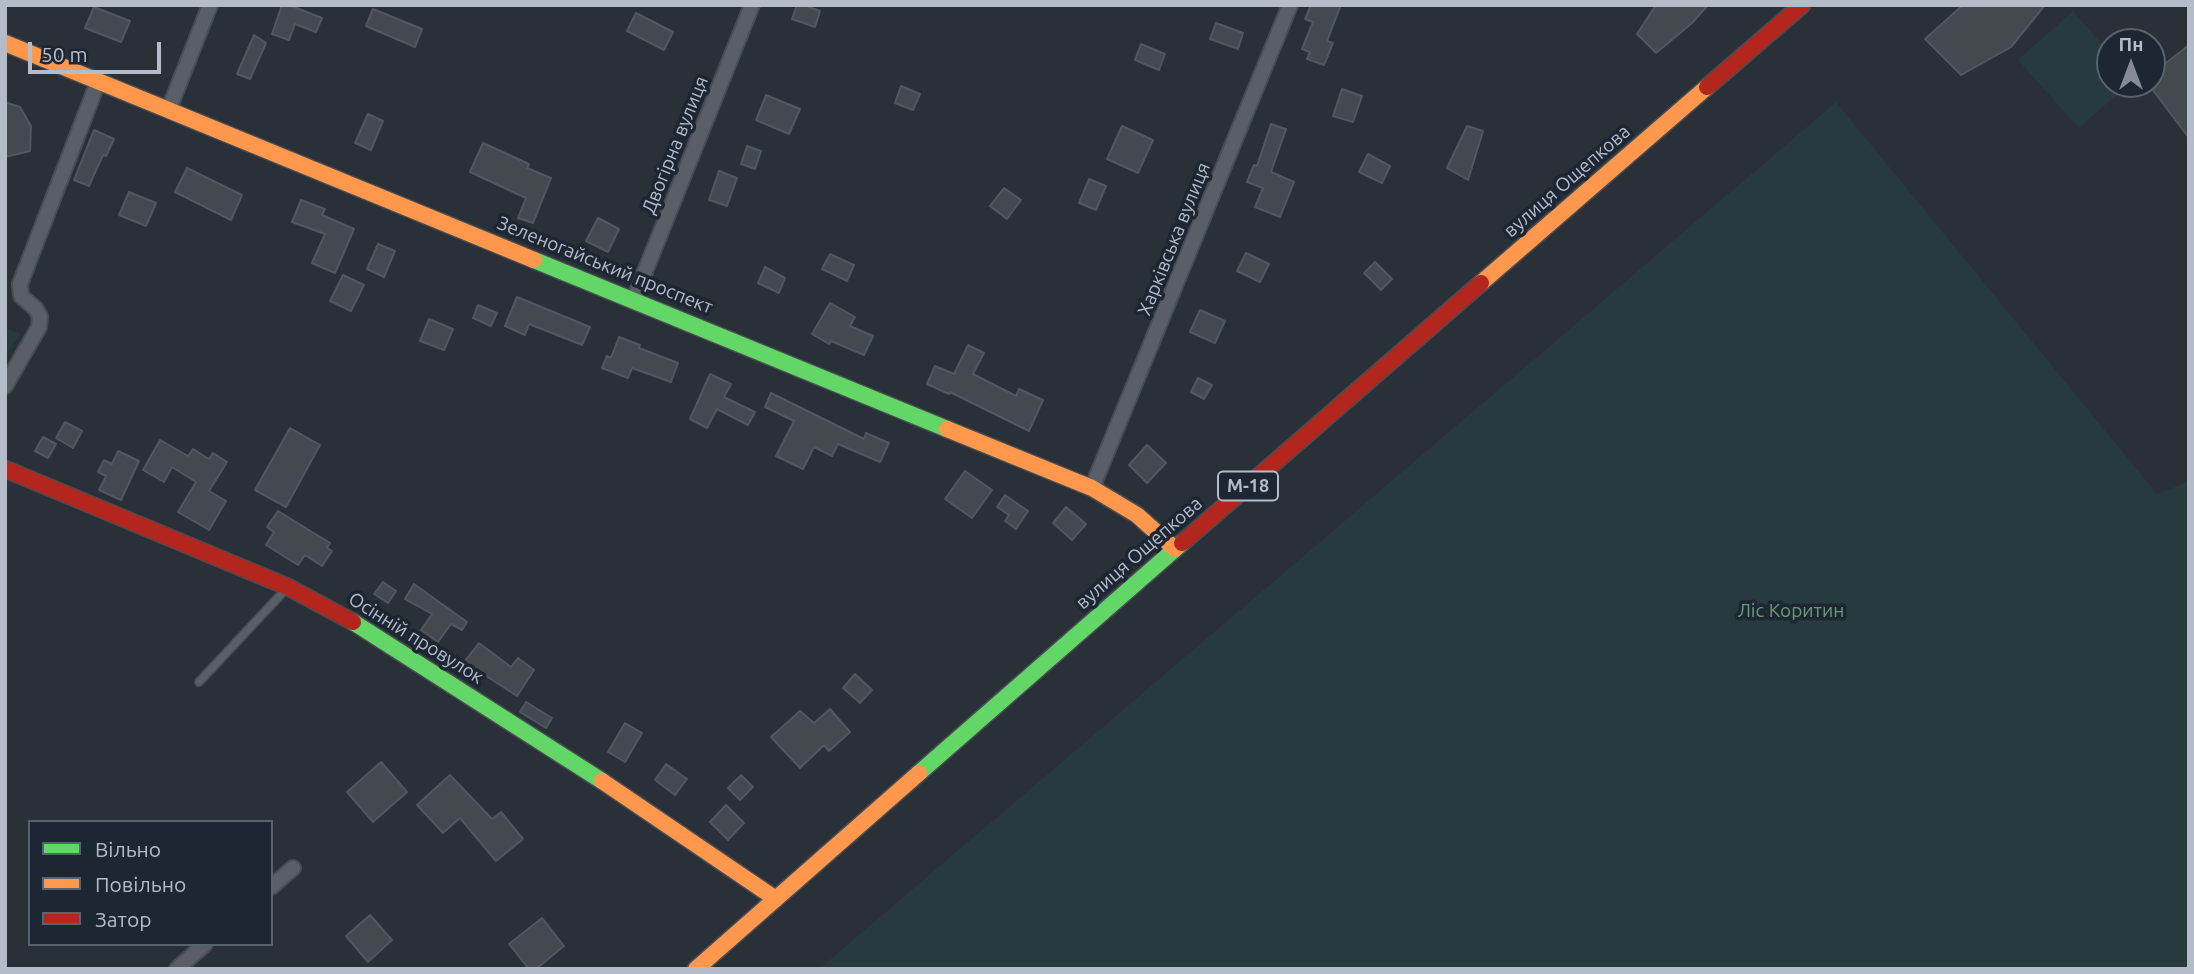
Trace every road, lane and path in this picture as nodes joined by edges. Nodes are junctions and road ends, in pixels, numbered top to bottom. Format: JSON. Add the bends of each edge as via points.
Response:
{"nodes":[{"id":1,"x":210,"y":5,"type":"edge"},
{"id":2,"x":752,"y":5,"type":"edge"},
{"id":3,"x":1290,"y":5,"type":"edge"},
{"id":4,"x":1802,"y":5,"type":"edge"},
{"id":5,"x":5,"y":43,"type":"edge"},
{"id":6,"x":98,"y":82,"type":"junction"},
{"id":7,"x":169,"y":109,"type":"junction"},
{"id":8,"x":634,"y":299,"type":"junction"},
{"id":9,"x":5,"y":386,"type":"edge"},
{"id":10,"x":5,"y":469,"type":"edge"},
{"id":11,"x":1092,"y":488,"type":"junction"},
{"id":12,"x":1175,"y":549,"type":"junction"},
{"id":13,"x":288,"y":587,"type":"junction"},
{"id":14,"x":199,"y":682,"type":"dead end"},
{"id":15,"x":293,"y":868,"type":"dead end"},
{"id":16,"x":273,"y":885,"type":"edge"},
{"id":17,"x":776,"y":899,"type":"junction"},
{"id":18,"x":203,"y":946,"type":"edge"},
{"id":19,"x":177,"y":969,"type":"edge"},
{"id":20,"x":696,"y":969,"type":"edge"}],
"edges":[{"from":1,"to":7,"type":"street"},
{"from":2,"to":8,"type":"street","name":"Двогірна вулиця"},
{"from":3,"to":11,"type":"street","name":"Харківська вулиця"},
{"from":4,"to":12,"type":"main road","name":"вулиця Ощепкова","number":"М-18"},
{"from":5,"to":6,"type":"main road","name":"Зеленогайський проспект"},
{"from":6,"to":7,"type":"main road","name":"Зеленогайський проспект"},
{"from":6,"to":9,"type":"street","via":[[20,284],[21,296],[40,316],[39,327]]},
{"from":7,"to":8,"type":"main road","name":"Зеленогайський проспект"},
{"from":8,"to":11,"type":"main road","name":"Зеленогайський проспект"},
{"from":10,"to":13,"type":"main road","name":"Осінній провулок"},
{"from":11,"to":12,"type":"main road","name":"Зеленогайський проспект","via":[[1137,515]]},
{"from":12,"to":17,"type":"main road","name":"вулиця Ощепкова","number":"М-18"},
{"from":13,"to":14,"type":"lane"},
{"from":13,"to":17,"type":"main road","name":"Осінній провулок","via":[[383,639]]},
{"from":15,"to":16,"type":"street"},
{"from":17,"to":20,"type":"main road","name":"вулиця Ощепкова","number":"М-18"},
{"from":18,"to":19,"type":"street"}]}
